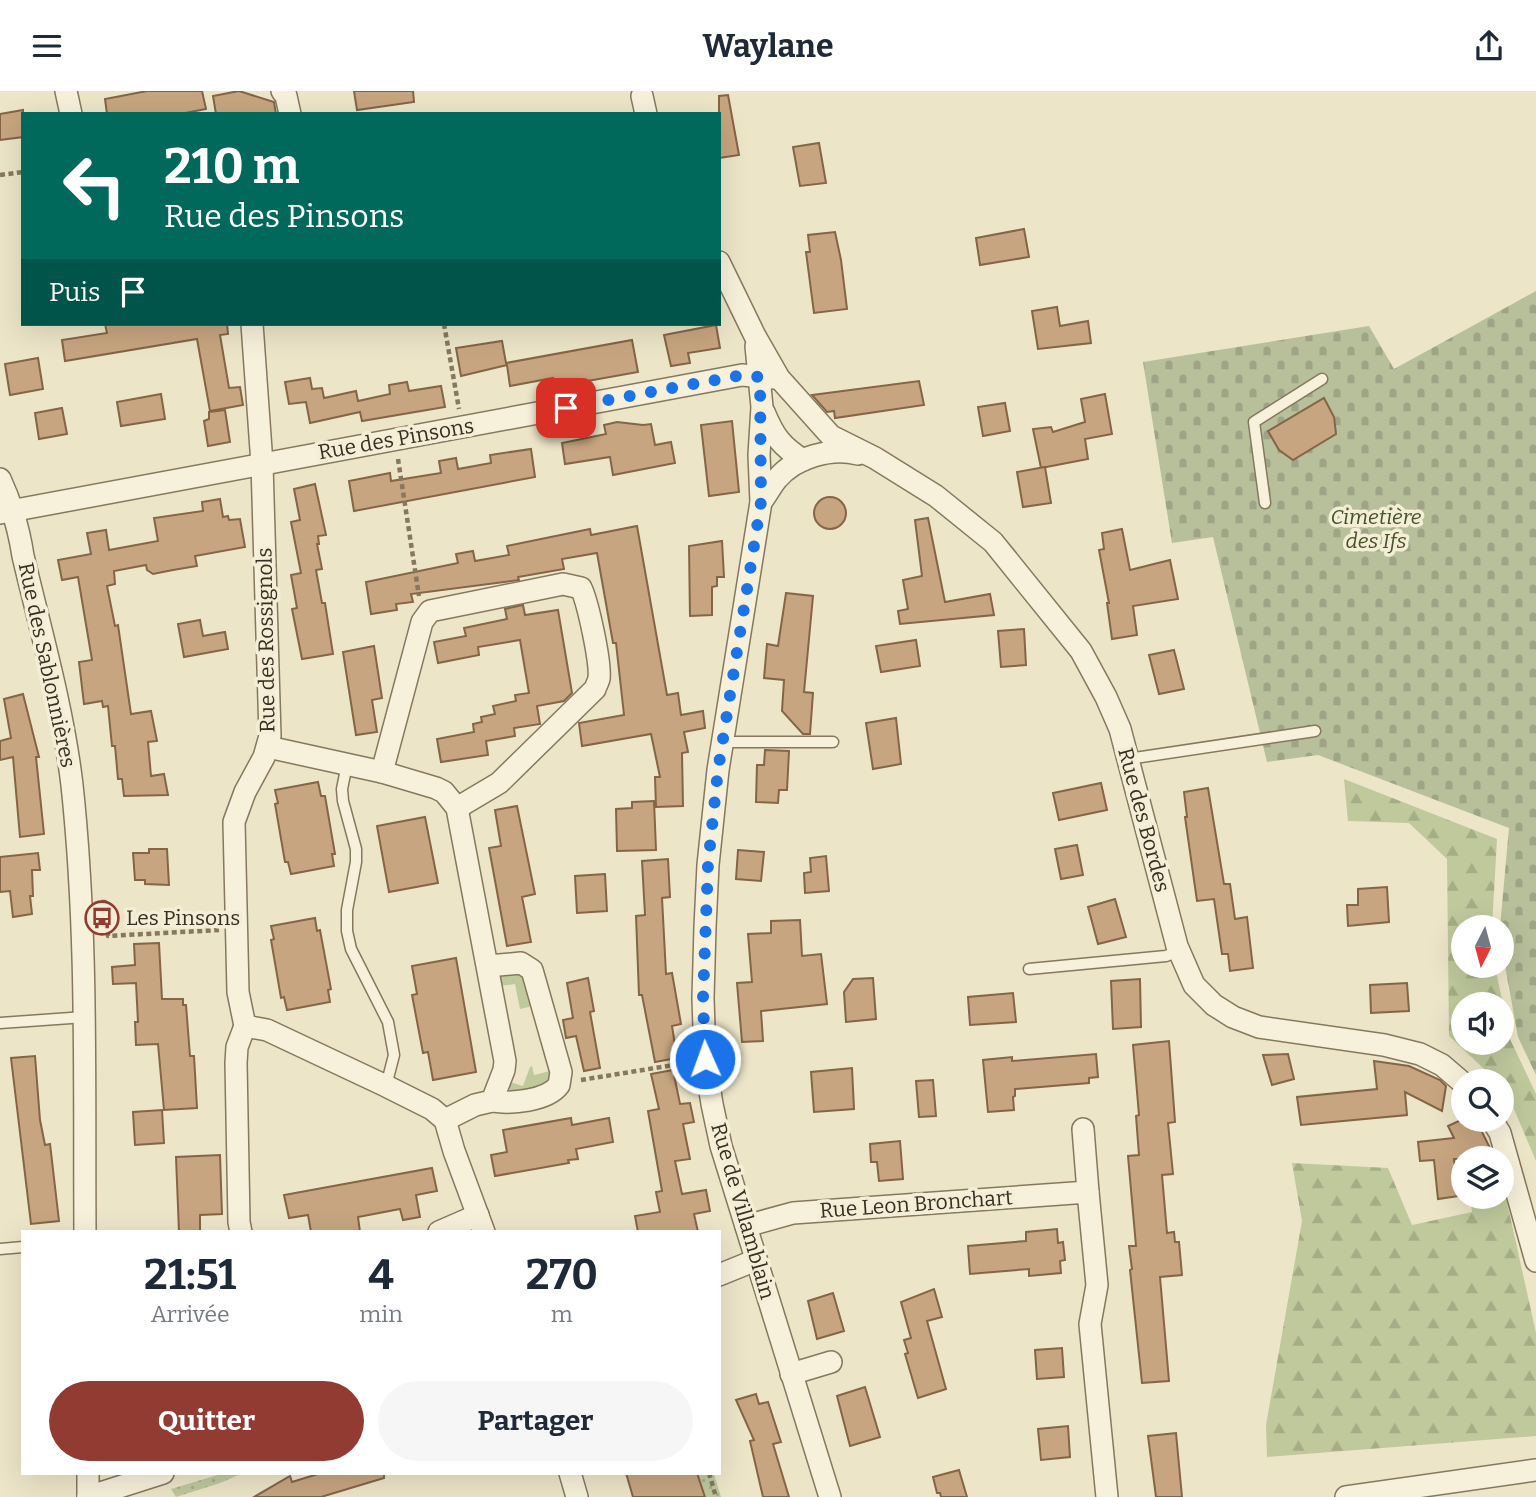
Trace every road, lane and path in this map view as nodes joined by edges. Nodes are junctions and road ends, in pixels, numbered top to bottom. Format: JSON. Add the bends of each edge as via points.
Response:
{"nodes":[{"id":1,"x":66,"y":91,"type":"edge"},
{"id":2,"x":282,"y":91,"type":"edge"},
{"id":3,"x":71,"y":112,"type":"edge"},
{"id":4,"x":290,"y":112,"type":"edge"},
{"id":5,"x":21,"y":172,"type":"edge"},
{"id":6,"x":0,"y":175,"type":"edge"},
{"id":7,"x":721,"y":266,"type":"edge"},
{"id":8,"x":252,"y":326,"type":"edge"},
{"id":9,"x":444,"y":326,"type":"edge"},
{"id":10,"x":769,"y":377,"type":"junction"},
{"id":11,"x":1322,"y":379,"type":"dead end"},
{"id":12,"x":762,"y":407,"type":"junction"},
{"id":13,"x":463,"y":427,"type":"junction"},
{"id":14,"x":395,"y":439,"type":"junction"},
{"id":15,"x":875,"y":458,"type":"junction"},
{"id":16,"x":803,"y":460,"type":"junction"},
{"id":17,"x":262,"y":464,"type":"junction"},
{"id":18,"x":0,"y":479,"type":"edge"},
{"id":19,"x":761,"y":502,"type":"junction"},
{"id":20,"x":1265,"y":503,"type":"dead end"},
{"id":21,"x":7,"y":513,"type":"edge"},
{"id":22,"x":424,"y":617,"type":"junction"},
{"id":23,"x":1315,"y":731,"type":"dead end"},
{"id":24,"x":833,"y":741,"type":"dead end"},
{"id":25,"x":722,"y":742,"type":"junction"},
{"id":26,"x":268,"y":747,"type":"junction"},
{"id":27,"x":1128,"y":759,"type":"junction"},
{"id":28,"x":347,"y":764,"type":"junction"},
{"id":29,"x":382,"y":772,"type":"junction"},
{"id":30,"x":457,"y":809,"type":"junction"},
{"id":31,"x":92,"y":902,"type":"dead end"},
{"id":32,"x":227,"y":930,"type":"dead end"},
{"id":33,"x":1179,"y":951,"type":"junction"},
{"id":34,"x":488,"y":966,"type":"junction"},
{"id":35,"x":1029,"y":969,"type":"dead end"},
{"id":36,"x":85,"y":1017,"type":"junction"},
{"id":37,"x":0,"y":1023,"type":"edge"},
{"id":38,"x":245,"y":1026,"type":"junction"},
{"id":39,"x":694,"y":1062,"type":"dead end"},
{"id":40,"x":1451,"y":1073,"type":"edge"},
{"id":41,"x":561,"y":1079,"type":"junction"},
{"id":42,"x":386,"y":1086,"type":"junction"},
{"id":43,"x":492,"y":1101,"type":"junction"},
{"id":44,"x":446,"y":1120,"type":"junction"},
{"id":45,"x":1083,"y":1129,"type":"dead end"},
{"id":46,"x":1499,"y":1132,"type":"edge"},
{"id":47,"x":1088,"y":1192,"type":"junction"},
{"id":48,"x":481,"y":1224,"type":"edge"},
{"id":49,"x":746,"y":1226,"type":"junction"},
{"id":50,"x":85,"y":1230,"type":"edge"},
{"id":51,"x":241,"y":1230,"type":"edge"},
{"id":52,"x":450,"y":1230,"type":"edge"},
{"id":53,"x":21,"y":1247,"type":"edge"},
{"id":54,"x":0,"y":1249,"type":"edge"},
{"id":55,"x":756,"y":1260,"type":"junction"},
{"id":56,"x":1536,"y":1261,"type":"edge"},
{"id":57,"x":721,"y":1274,"type":"edge"},
{"id":58,"x":831,"y":1361,"type":"dead end"},
{"id":59,"x":791,"y":1374,"type":"junction"},
{"id":60,"x":1536,"y":1470,"type":"edge"},
{"id":61,"x":88,"y":1475,"type":"edge"},
{"id":62,"x":157,"y":1475,"type":"edge"},
{"id":63,"x":571,"y":1475,"type":"edge"},
{"id":64,"x":710,"y":1475,"type":"edge"},
{"id":65,"x":88,"y":1497,"type":"edge"},
{"id":66,"x":577,"y":1497,"type":"edge"},
{"id":67,"x":716,"y":1497,"type":"edge"},
{"id":68,"x":830,"y":1497,"type":"edge"},
{"id":69,"x":1107,"y":1497,"type":"edge"},
{"id":70,"x":1346,"y":1497,"type":"edge"}],
"edges":[{"from":1,"to":3,"type":"street"},
{"from":2,"to":4,"type":"street"},
{"from":5,"to":6,"type":"path"},
{"from":7,"to":10,"type":"street","name":"Rue de Villamblain"},
{"from":8,"to":17,"type":"street","name":"Rue des Rossignols"},
{"from":9,"to":13,"type":"path"},
{"from":10,"to":12,"type":"street","name":"Rue de Villamblain"},
{"from":10,"to":13,"type":"street","name":"Rue des Pinsons","via":[[742,375]]},
{"from":10,"to":15,"type":"street","name":"Rue des Bordes","via":[[831,436]]},
{"from":11,"to":20,"type":"lane","via":[[1254,422]]},
{"from":12,"to":16,"type":"street","via":[[774,435]]},
{"from":12,"to":19,"type":"street","name":"Rue de Villamblain"},
{"from":13,"to":14,"type":"street","name":"Rue des Pinsons"},
{"from":14,"to":17,"type":"street","name":"Rue des Pinsons"},
{"from":14,"to":22,"type":"path"},
{"from":15,"to":16,"type":"street","name":"Rue des Bordes","via":[[835,452]]},
{"from":15,"to":27,"type":"street","name":"Rue des Bordes","via":[[964,517],[1017,571],[1081,651],[1107,697]]},
{"from":16,"to":19,"type":"street","name":"Rue des Bordes","via":[[778,477]]},
{"from":17,"to":21,"type":"street","name":"Rue des Pinsons"},
{"from":17,"to":26,"type":"street","name":"Rue des Rossignols"},
{"from":18,"to":21,"type":"street","name":"Rue des Sablonnières"},
{"from":19,"to":25,"type":"street","name":"Rue de Villamblain"},
{"from":21,"to":36,"type":"street","name":"Rue des Sablonnières","via":[[59,705],[72,783]]},
{"from":22,"to":29,"type":"street"},
{"from":22,"to":30,"type":"street","via":[[430,611],[563,584],[581,588],[587,601],[599,679],[595,689],[499,783]]},
{"from":23,"to":27,"type":"lane"},
{"from":24,"to":25,"type":"lane"},
{"from":25,"to":49,"type":"street","name":"Rue de Villamblain","via":[[706,890],[705,1059],[721,1146]]},
{"from":26,"to":28,"type":"street"},
{"from":26,"to":38,"type":"street","name":"Rue des Rossignols","via":[[233,822],[238,992]]},
{"from":27,"to":33,"type":"street","name":"Rue des Bordes"},
{"from":28,"to":29,"type":"street"},
{"from":28,"to":42,"type":"lane","via":[[343,801],[356,862],[347,931],[351,949],[388,1021],[394,1055]]},
{"from":29,"to":30,"type":"street","via":[[444,792]]},
{"from":30,"to":34,"type":"street"},
{"from":31,"to":32,"type":"path","via":[[105,902],[108,936]]},
{"from":33,"to":35,"type":"lane"},
{"from":33,"to":40,"type":"street","name":"Rue des Bordes","via":[[1194,985],[1233,1017],[1259,1027],[1420,1054]]},
{"from":34,"to":41,"type":"street","via":[[521,963],[532,970]]},
{"from":34,"to":43,"type":"street","via":[[505,1061]]},
{"from":36,"to":37,"type":"lane"},
{"from":36,"to":50,"type":"street","name":"Rue des Sablonnières"},
{"from":38,"to":42,"type":"street","via":[[267,1030]]},
{"from":38,"to":51,"type":"street","via":[[236,1063]]},
{"from":39,"to":41,"type":"path","via":[[574,1081]]},
{"from":41,"to":43,"type":"street","via":[[547,1095]]},
{"from":42,"to":44,"type":"street"},
{"from":43,"to":44,"type":"street"},
{"from":44,"to":48,"type":"street"},
{"from":45,"to":47,"type":"street"},
{"from":46,"to":56,"type":"street"},
{"from":47,"to":49,"type":"street","name":"Rue Leon Bronchart","via":[[793,1213]]},
{"from":47,"to":69,"type":"street","via":[[1097,1285],[1090,1324]]},
{"from":48,"to":52,"type":"street"},
{"from":49,"to":55,"type":"street","name":"Rue de Villamblain"},
{"from":53,"to":54,"type":"lane"},
{"from":55,"to":57,"type":"street"},
{"from":55,"to":59,"type":"street","name":"Rue de Villamblain"},
{"from":58,"to":59,"type":"street"},
{"from":59,"to":68,"type":"street","name":"Rue de Villamblain"},
{"from":60,"to":70,"type":"street"},
{"from":61,"to":65,"type":"street"},
{"from":62,"to":65,"type":"street"},
{"from":63,"to":66,"type":"street"},
{"from":64,"to":67,"type":"path"}]}
